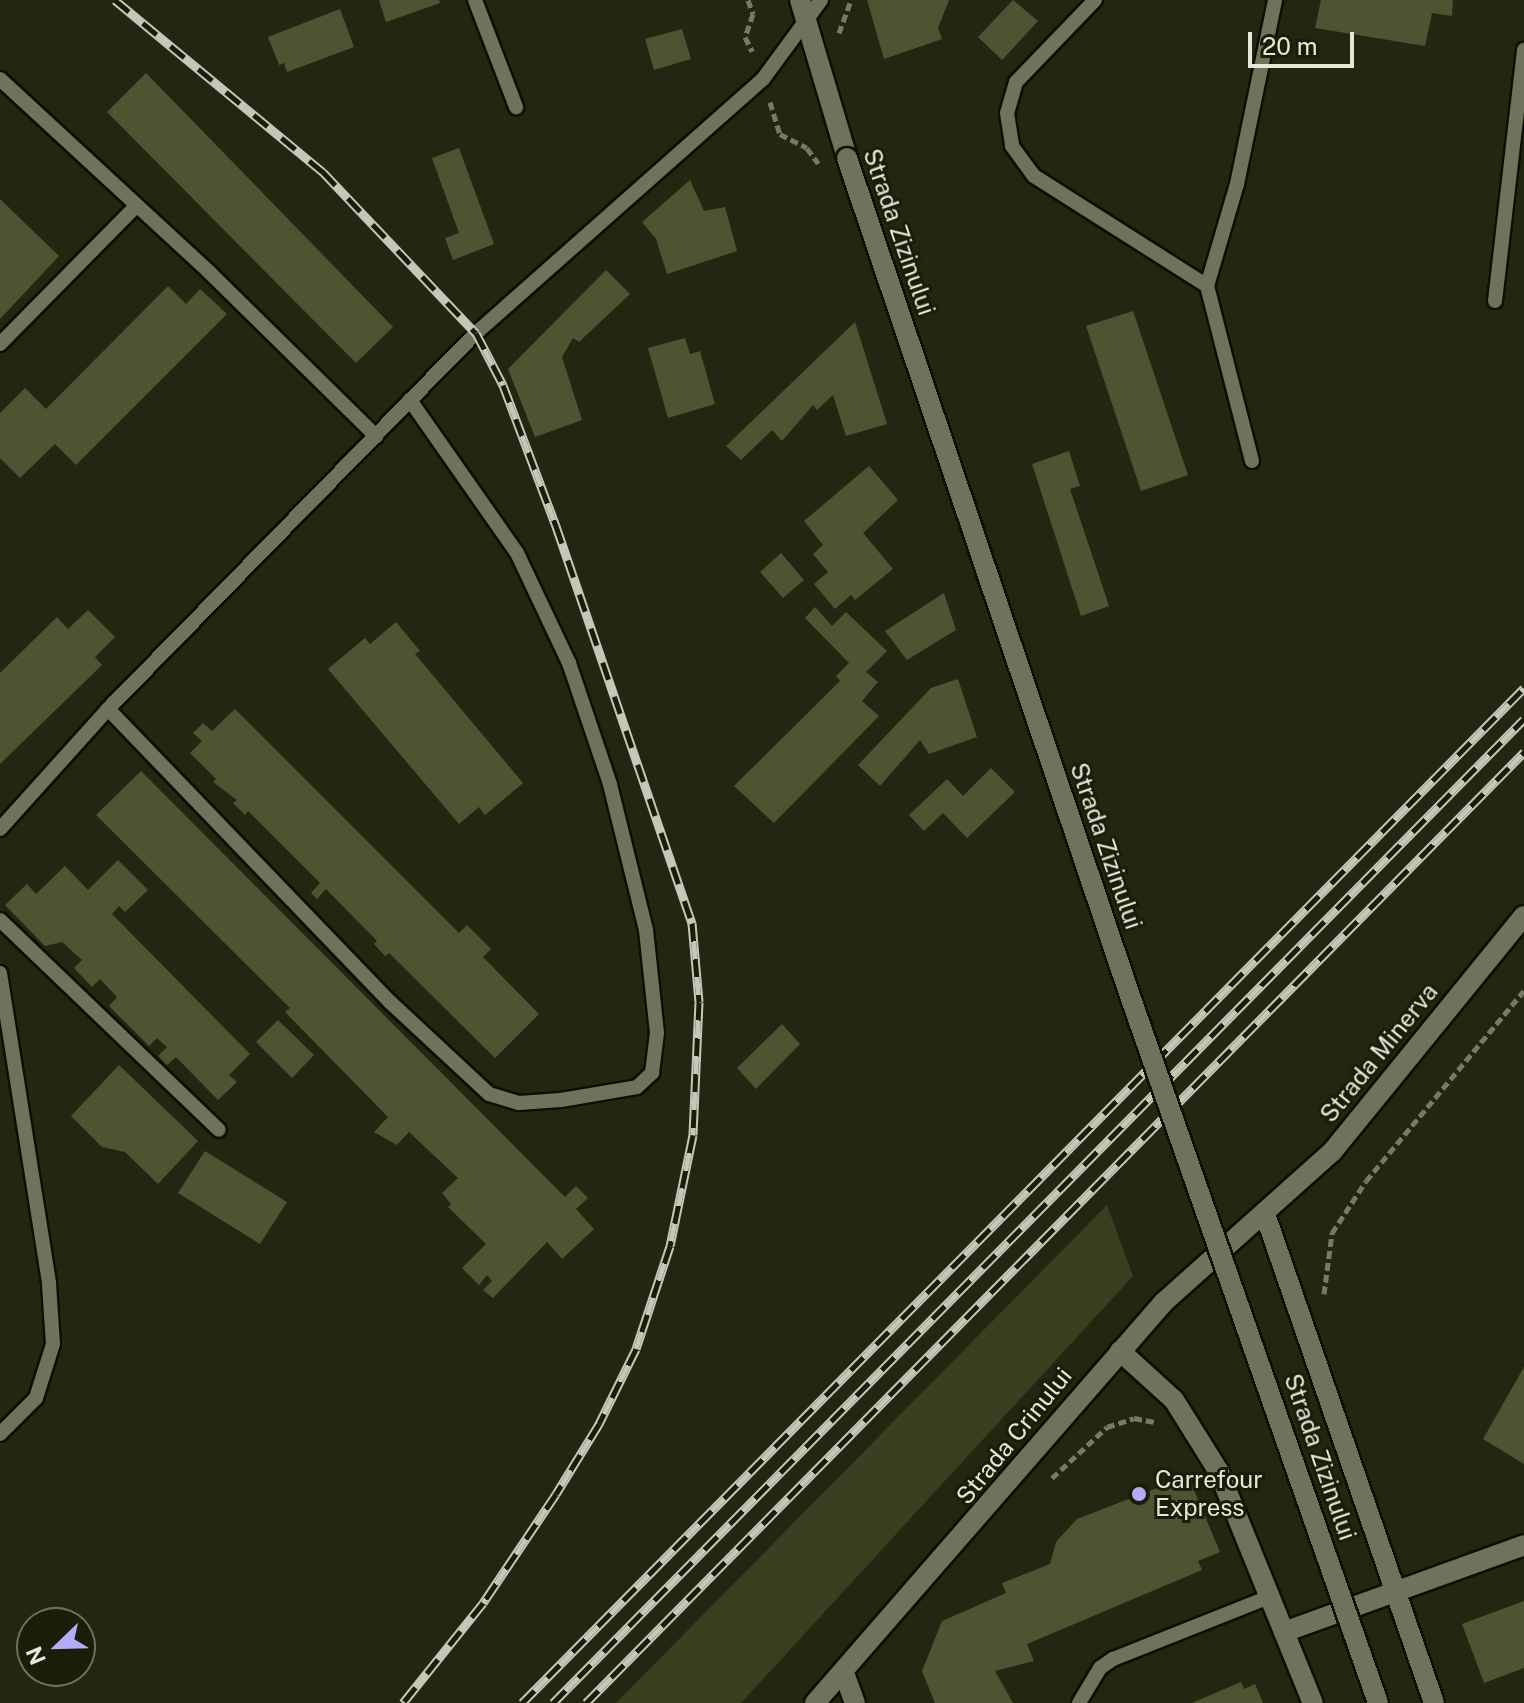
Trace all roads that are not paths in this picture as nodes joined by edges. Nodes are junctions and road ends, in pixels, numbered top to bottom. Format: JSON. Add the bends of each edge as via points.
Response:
{"nodes":[{"id":1,"x":475,"y":0,"type":"edge"},
{"id":2,"x":800,"y":0,"type":"edge"},
{"id":3,"x":821,"y":0,"type":"edge"},
{"id":4,"x":1095,"y":0,"type":"edge"},
{"id":5,"x":1275,"y":0,"type":"edge"},
{"id":6,"x":806,"y":20,"type":"junction"},
{"id":7,"x":1524,"y":50,"type":"edge"},
{"id":8,"x":0,"y":79,"type":"edge"},
{"id":9,"x":516,"y":107,"type":"dead end"},
{"id":10,"x":136,"y":206,"type":"junction"},
{"id":11,"x":1207,"y":286,"type":"junction"},
{"id":12,"x":1495,"y":301,"type":"dead end"},
{"id":13,"x":0,"y":344,"type":"edge"},
{"id":14,"x":410,"y":400,"type":"junction"},
{"id":15,"x":376,"y":436,"type":"junction"},
{"id":16,"x":1252,"y":461,"type":"dead end"},
{"id":17,"x":108,"y":709,"type":"junction"},
{"id":18,"x":0,"y":829,"type":"edge"},
{"id":19,"x":1524,"y":916,"type":"edge"},
{"id":20,"x":0,"y":920,"type":"edge"},
{"id":21,"x":0,"y":973,"type":"edge"},
{"id":22,"x":219,"y":1130,"type":"dead end"},
{"id":23,"x":1265,"y":1214,"type":"junction"},
{"id":24,"x":1120,"y":1351,"type":"junction"},
{"id":25,"x":0,"y":1434,"type":"edge"},
{"id":26,"x":1524,"y":1545,"type":"edge"},
{"id":27,"x":1393,"y":1592,"type":"junction"},
{"id":28,"x":1269,"y":1597,"type":"junction"},
{"id":29,"x":1284,"y":1632,"type":"junction"},
{"id":30,"x":844,"y":1673,"type":"junction"},
{"id":31,"x":815,"y":1703,"type":"edge"},
{"id":32,"x":855,"y":1703,"type":"edge"},
{"id":33,"x":1079,"y":1703,"type":"edge"},
{"id":34,"x":1313,"y":1703,"type":"edge"},
{"id":35,"x":1378,"y":1703,"type":"edge"},
{"id":36,"x":1434,"y":1703,"type":"edge"}],
"edges":[{"from":1,"to":9,"type":"lane"},
{"from":2,"to":6,"type":"street","name":"Strada Zizinului"},
{"from":3,"to":6,"type":"lane"},
{"from":4,"to":11,"type":"lane","via":[[1016,82],[1007,113],[1012,146],[1034,176]]},
{"from":5,"to":11,"type":"lane","via":[[1237,184]]},
{"from":6,"to":14,"type":"lane","via":[[763,79],[476,333]]},
{"from":6,"to":35,"type":"street","name":"Strada Zizinului","bridge":true,"via":[[847,158],[1129,993]]},
{"from":7,"to":12,"type":"lane"},
{"from":8,"to":10,"type":"lane"},
{"from":10,"to":13,"type":"lane"},
{"from":10,"to":15,"type":"lane"},
{"from":11,"to":16,"type":"lane"},
{"from":14,"to":15,"type":"lane"},
{"from":14,"to":17,"type":"lane","via":[[517,553],[569,663],[610,784],[646,930],[657,1033],[652,1073],[637,1087],[561,1100],[519,1103],[489,1094],[390,1002]]},
{"from":15,"to":17,"type":"lane"},
{"from":17,"to":18,"type":"lane"},
{"from":19,"to":23,"type":"street","name":"Strada Minerva","via":[[1332,1152]]},
{"from":20,"to":22,"type":"lane"},
{"from":21,"to":25,"type":"lane","via":[[49,1284],[53,1344],[36,1398]]},
{"from":23,"to":24,"type":"street","name":"Strada Crinului","via":[[1164,1302]]},
{"from":23,"to":27,"type":"street","name":"Strada Zizinului"},
{"from":24,"to":28,"type":"street","via":[[1174,1400],[1194,1427],[1219,1472]]},
{"from":24,"to":30,"type":"street","name":"Strada Crinului"},
{"from":26,"to":27,"type":"street"},
{"from":27,"to":29,"type":"street"},
{"from":27,"to":36,"type":"street","name":"Strada Zizinului"},
{"from":28,"to":29,"type":"street"},
{"from":28,"to":33,"type":"lane","via":[[1113,1659],[1100,1668]]},
{"from":29,"to":34,"type":"street"},
{"from":30,"to":31,"type":"street","name":"Strada Crinului"},
{"from":30,"to":32,"type":"street"}]}
